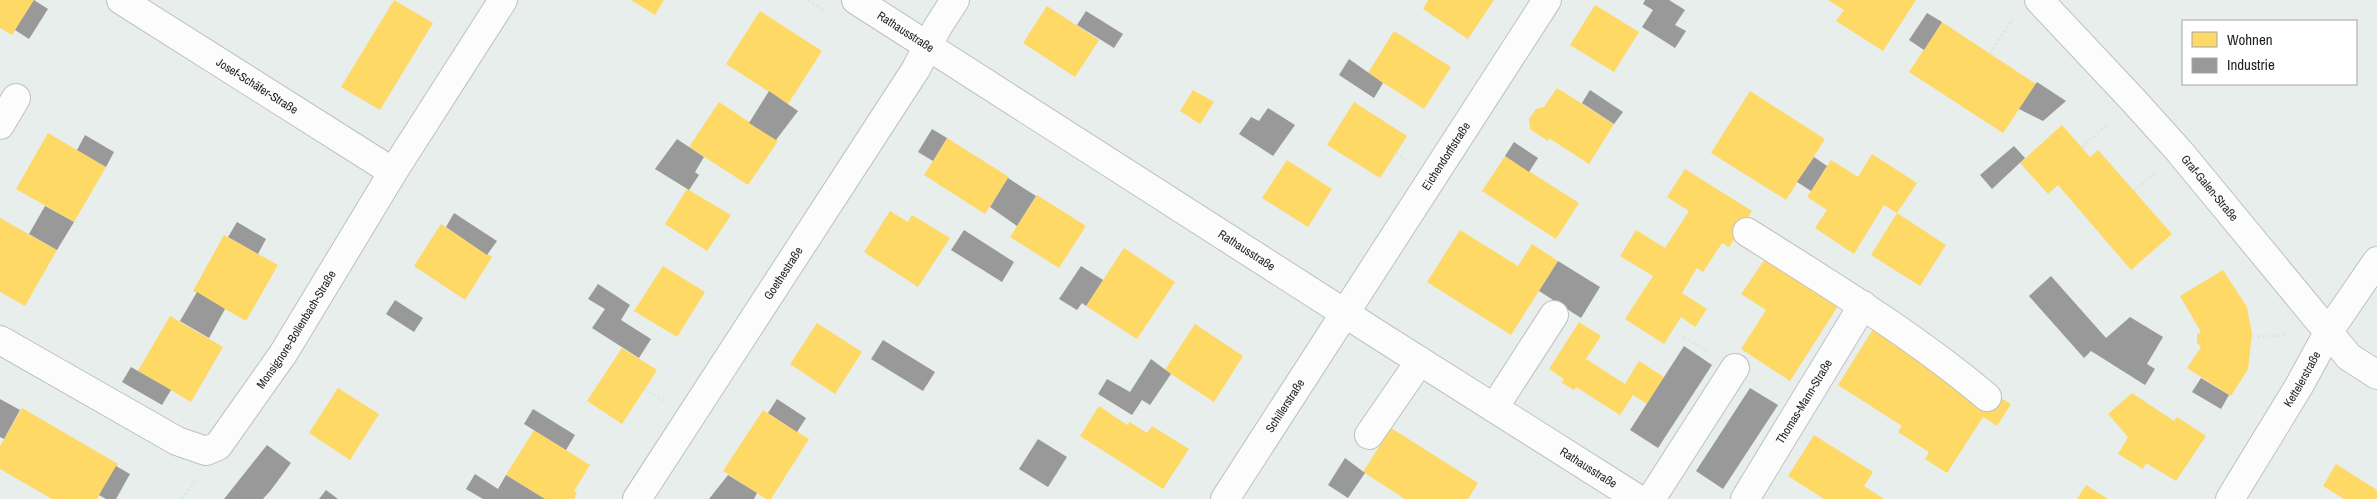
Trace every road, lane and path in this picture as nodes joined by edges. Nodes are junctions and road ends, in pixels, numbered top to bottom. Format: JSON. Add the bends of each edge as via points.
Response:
{"nodes":[{"id":1,"x":120,"y":0,"type":"edge"},
{"id":2,"x":503,"y":0,"type":"edge"},
{"id":3,"x":856,"y":0,"type":"edge"},
{"id":4,"x":955,"y":0,"type":"edge"},
{"id":5,"x":1547,"y":0,"type":"edge"},
{"id":6,"x":2039,"y":0,"type":"edge"},
{"id":7,"x":2016,"y":14,"type":"dead end"},
{"id":8,"x":927,"y":46,"type":"junction"},
{"id":9,"x":1990,"y":54,"type":"dead end"},
{"id":10,"x":16,"y":98,"type":"dead end"},
{"id":11,"x":0,"y":125,"type":"edge"},
{"id":12,"x":393,"y":172,"type":"junction"},
{"id":13,"x":1747,"y":232,"type":"dead end"},
{"id":14,"x":2377,"y":261,"type":"edge"},
{"id":15,"x":1863,"y":305,"type":"junction"},
{"id":16,"x":1346,"y":314,"type":"junction"},
{"id":17,"x":1554,"y":314,"type":"dead end"},
{"id":18,"x":2330,"y":331,"type":"junction"},
{"id":19,"x":0,"y":340,"type":"edge"},
{"id":20,"x":1420,"y":361,"type":"junction"},
{"id":21,"x":1735,"y":368,"type":"dead end"},
{"id":22,"x":2377,"y":375,"type":"edge"},
{"id":23,"x":1987,"y":397,"type":"dead end"},
{"id":24,"x":1494,"y":408,"type":"junction"},
{"id":25,"x":1369,"y":435,"type":"dead end"},
{"id":26,"x":637,"y":499,"type":"edge"},
{"id":27,"x":1226,"y":499,"type":"edge"},
{"id":28,"x":1638,"y":499,"type":"edge"},
{"id":29,"x":1651,"y":499,"type":"edge"},
{"id":30,"x":1745,"y":499,"type":"edge"},
{"id":31,"x":2230,"y":499,"type":"edge"}],
"edges":[{"from":1,"to":12,"type":"street","name":"Josef-Schäfer-Straße"},
{"from":2,"to":12,"type":"street","name":"Monsignore-Bollenbach-Straße"},
{"from":3,"to":8,"type":"street","name":"Rathausstraße"},
{"from":4,"to":8,"type":"street","name":"Goethestraße"},
{"from":5,"to":16,"type":"street","name":"Eichendorffstraße"},
{"from":6,"to":18,"type":"street","name":"Graf-Galen-Straße","via":[[2173,144]]},
{"from":7,"to":9,"type":"path"},
{"from":8,"to":16,"type":"street","name":"Rathausstraße"},
{"from":8,"to":26,"type":"street","name":"Goethestraße","via":[[916,69]]},
{"from":10,"to":11,"type":"street"},
{"from":12,"to":19,"type":"street","name":"Monsignore-Bollenbach-Straße","via":[[283,354],[218,446],[206,452],[177,441]]},
{"from":13,"to":15,"type":"street"},
{"from":14,"to":18,"type":"street","name":"Kettelerstraße"},
{"from":15,"to":23,"type":"street","via":[[1943,361]]},
{"from":15,"to":30,"type":"street","name":"Thomas-Mann-Straße"},
{"from":16,"to":20,"type":"street","name":"Rathausstraße"},
{"from":16,"to":27,"type":"street","name":"Schillerstraße"},
{"from":17,"to":24,"type":"street"},
{"from":18,"to":22,"type":"street","name":"Graf-Galen-Straße","via":[[2349,357]]},
{"from":18,"to":31,"type":"street","name":"Kettelerstraße"},
{"from":20,"to":24,"type":"street","name":"Rathausstraße"},
{"from":20,"to":25,"type":"street"},
{"from":21,"to":29,"type":"street"},
{"from":24,"to":28,"type":"street","name":"Rathausstraße"}]}
